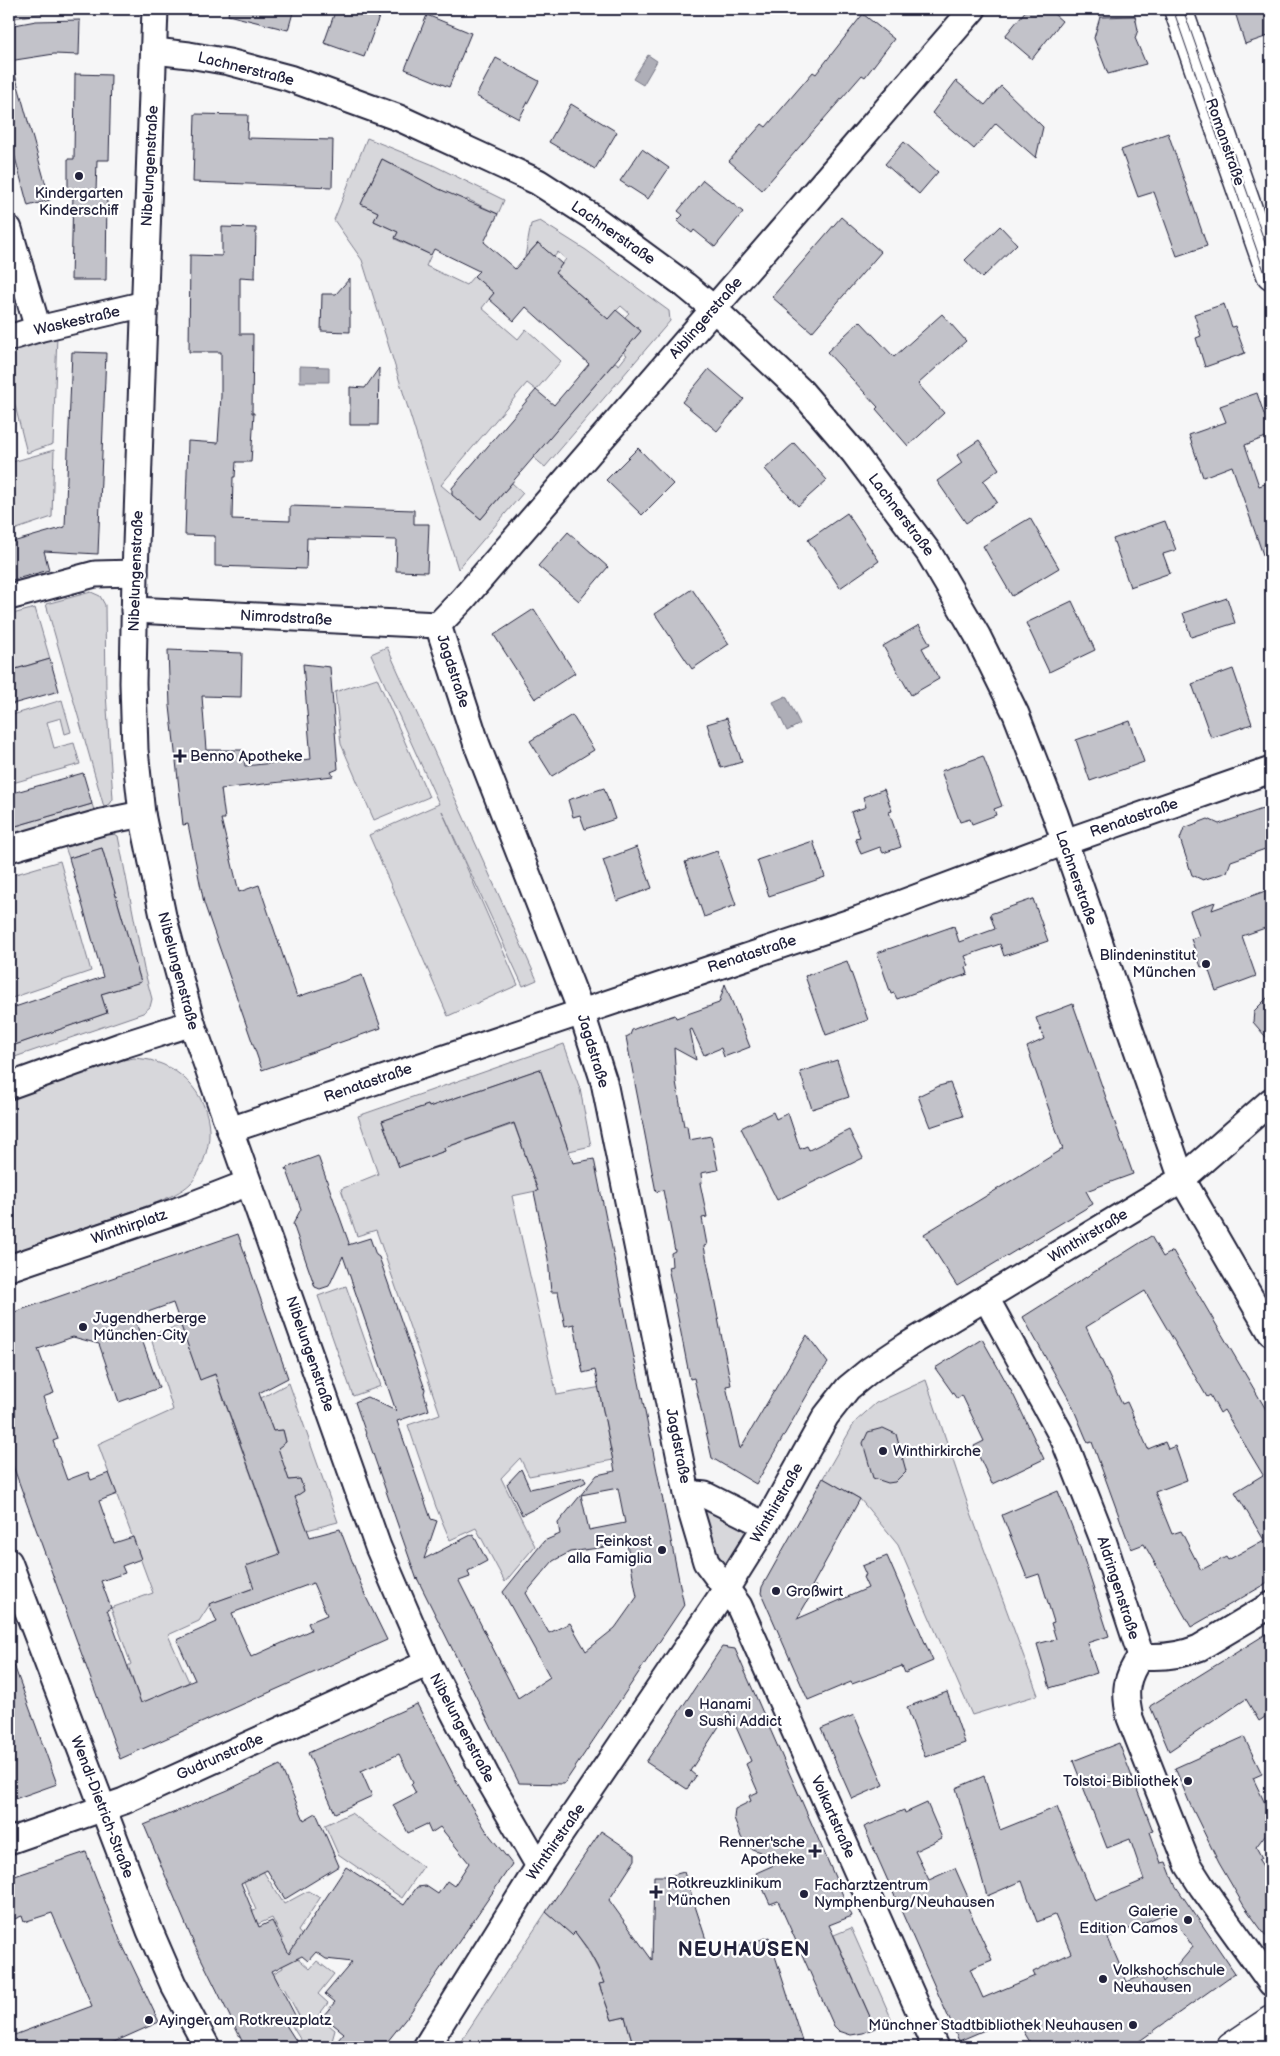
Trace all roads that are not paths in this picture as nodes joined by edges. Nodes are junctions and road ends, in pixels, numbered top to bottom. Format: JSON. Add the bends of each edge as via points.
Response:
{"nodes":[{"id":1,"x":155,"y":9,"type":"edge"},
{"id":2,"x":973,"y":9,"type":"edge"},
{"id":3,"x":1178,"y":9,"type":"edge"},
{"id":4,"x":155,"y":51,"type":"junction"},
{"id":5,"x":9,"y":229,"type":"edge"},
{"id":6,"x":1271,"y":274,"type":"edge"},
{"id":7,"x":145,"y":304,"type":"junction"},
{"id":8,"x":714,"y":309,"type":"junction"},
{"id":9,"x":38,"y":329,"type":"junction"},
{"id":10,"x":9,"y":338,"type":"edge"},
{"id":11,"x":135,"y":573,"type":"junction"},
{"id":12,"x":9,"y":597,"type":"edge"},
{"id":13,"x":134,"y":610,"type":"junction"},
{"id":14,"x":438,"y":625,"type":"junction"},
{"id":15,"x":1271,"y":770,"type":"edge"},
{"id":16,"x":142,"y":814,"type":"junction"},
{"id":17,"x":1065,"y":842,"type":"junction"},
{"id":18,"x":9,"y":849,"type":"edge"},
{"id":19,"x":581,"y":1011,"type":"junction"},
{"id":20,"x":192,"y":1023,"type":"junction"},
{"id":21,"x":9,"y":1086,"type":"edge"},
{"id":22,"x":1271,"y":1101,"type":"edge"},
{"id":23,"x":230,"y":1130,"type":"junction"},
{"id":24,"x":1182,"y":1179,"type":"junction"},
{"id":25,"x":248,"y":1183,"type":"junction"},
{"id":26,"x":9,"y":1268,"type":"edge"},
{"id":27,"x":986,"y":1298,"type":"junction"},
{"id":28,"x":1271,"y":1334,"type":"edge"},
{"id":29,"x":687,"y":1494,"type":"junction"},
{"id":30,"x":765,"y":1525,"type":"junction"},
{"id":31,"x":9,"y":1562,"type":"edge"},
{"id":32,"x":726,"y":1589,"type":"junction"},
{"id":33,"x":1271,"y":1605,"type":"edge"},
{"id":34,"x":1140,"y":1656,"type":"junction"},
{"id":35,"x":428,"y":1664,"type":"junction"},
{"id":36,"x":102,"y":1808,"type":"junction"},
{"id":37,"x":9,"y":1841,"type":"edge"},
{"id":38,"x":539,"y":1866,"type":"junction"},
{"id":39,"x":1271,"y":1983,"type":"edge"},
{"id":40,"x":1271,"y":2020,"type":"edge"},
{"id":41,"x":205,"y":2047,"type":"edge"},
{"id":42,"x":426,"y":2047,"type":"edge"},
{"id":43,"x":935,"y":2047,"type":"edge"},
{"id":44,"x":1231,"y":2047,"type":"edge"}],
"edges":[{"from":1,"to":4,"type":"street","name":"Nibelungenstraße"},
{"from":2,"to":8,"type":"street","name":"Aiblingerstraße"},
{"from":3,"to":6,"type":"main road","name":"Romanstraße"},
{"from":4,"to":7,"type":"street","name":"Nibelungenstraße"},
{"from":4,"to":8,"type":"street","name":"Lachnerstraße","via":[[229,62],[289,78],[399,118],[538,182],[614,233]]},
{"from":5,"to":9,"type":"street"},
{"from":7,"to":9,"type":"street","name":"Waskestraße"},
{"from":7,"to":11,"type":"street","name":"Nibelungenstraße"},
{"from":8,"to":14,"type":"street","name":"Aiblingerstraße"},
{"from":8,"to":17,"type":"street","name":"Lachnerstraße","via":[[801,390],[854,453],[929,553],[977,635],[1016,714]]},
{"from":9,"to":10,"type":"street","name":"Waskestraße"},
{"from":11,"to":12,"type":"street","via":[[95,574]]},
{"from":11,"to":13,"type":"street","name":"Nibelungenstraße"},
{"from":13,"to":14,"type":"street","name":"Nimrodstraße"},
{"from":13,"to":16,"type":"street","name":"Nibelungenstraße","via":[[134,718]]},
{"from":14,"to":19,"type":"street","name":"Jagdstraße","via":[[477,745]]},
{"from":15,"to":17,"type":"street","name":"Renatastraße"},
{"from":16,"to":18,"type":"street"},
{"from":16,"to":20,"type":"street","name":"Nibelungenstraße","via":[[162,916]]},
{"from":17,"to":19,"type":"street","name":"Renatastraße","via":[[859,919]]},
{"from":17,"to":24,"type":"street","name":"Lachnerstraße"},
{"from":19,"to":23,"type":"street","name":"Renatastraße"},
{"from":19,"to":29,"type":"street","name":"Jagdstraße","via":[[604,1082]]},
{"from":20,"to":21,"type":"street"},
{"from":20,"to":23,"type":"street","name":"Nibelungenstraße"},
{"from":22,"to":24,"type":"street","name":"Winthirstraße"},
{"from":23,"to":25,"type":"street","name":"Nibelungenstraße"},
{"from":24,"to":27,"type":"street","name":"Winthirstraße"},
{"from":24,"to":28,"type":"street","name":"Lachnerstraße"},
{"from":25,"to":26,"type":"street","name":"Winthirplatz"},
{"from":25,"to":35,"type":"street","name":"Nibelungenstraße","via":[[378,1547]]},
{"from":27,"to":30,"type":"street","name":"Winthirstraße","via":[[906,1346],[848,1388],[826,1416]]},
{"from":27,"to":34,"type":"street","name":"Aldringenstraße","via":[[1064,1440],[1102,1537]]},
{"from":29,"to":30,"type":"street","name":"Jagdstraße","via":[[705,1495]]},
{"from":29,"to":32,"type":"street","name":"Jagdstraße","via":[[706,1562]]},
{"from":30,"to":32,"type":"street","name":"Winthirstraße"},
{"from":31,"to":36,"type":"street","name":"Wendl-Dietrich-Straße"},
{"from":32,"to":38,"type":"street","name":"Winthirstraße"},
{"from":32,"to":43,"type":"street","name":"Volkartstraße","via":[[739,1606]]},
{"from":33,"to":34,"type":"street","via":[[1187,1653],[1167,1657]]},
{"from":34,"to":39,"type":"street","name":"Aldringenstraße","via":[[1126,1687],[1130,1718],[1188,1865]]},
{"from":35,"to":36,"type":"street","name":"Gudrunstraße"},
{"from":35,"to":38,"type":"street","name":"Nibelungenstraße","via":[[486,1775]]},
{"from":36,"to":37,"type":"street","name":"Gudrunstraße"},
{"from":36,"to":41,"type":"street","name":"Wendl-Dietrich-Straße","via":[[150,1931]]},
{"from":38,"to":42,"type":"street","name":"Winthirstraße"},
{"from":40,"to":44,"type":"main road"}]}
